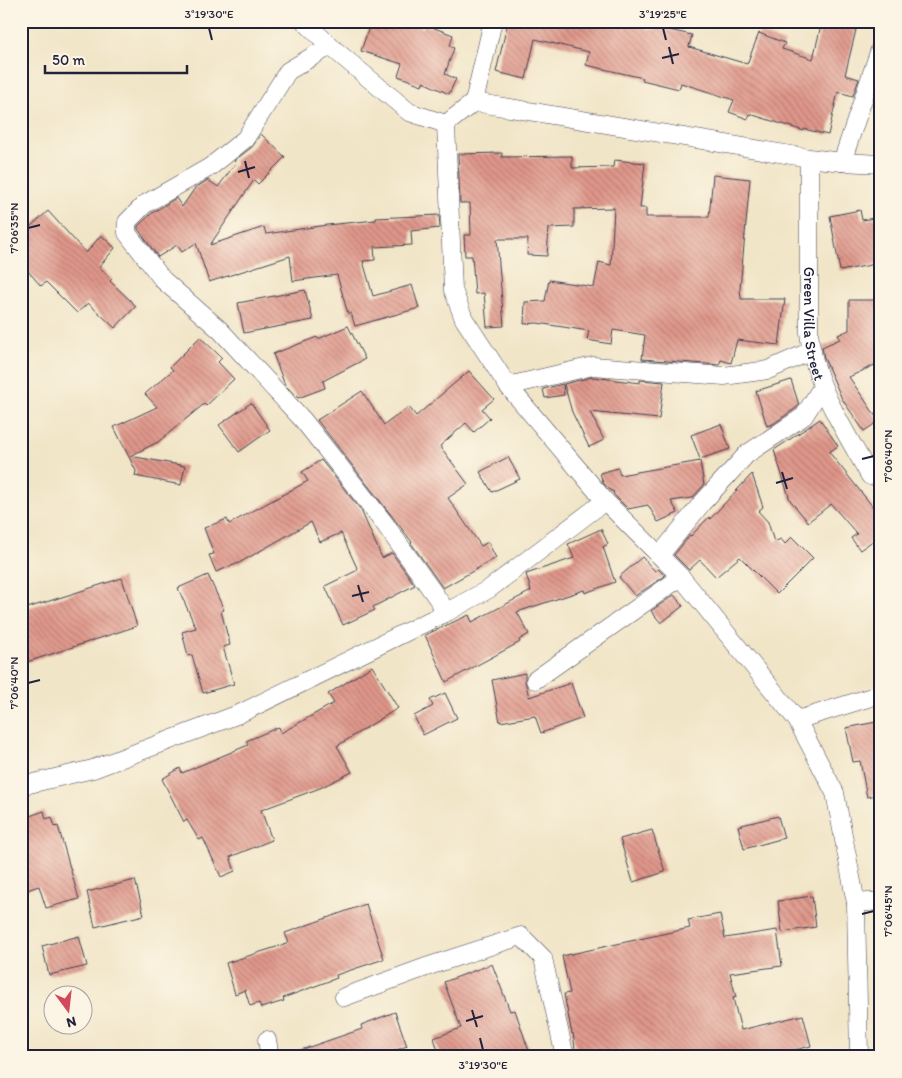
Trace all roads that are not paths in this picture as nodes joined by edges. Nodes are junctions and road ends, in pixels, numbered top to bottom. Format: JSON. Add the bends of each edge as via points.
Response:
{"nodes":[{"id":1,"x":304,"y":21,"type":"edge"},
{"id":2,"x":493,"y":21,"type":"edge"},
{"id":3,"x":330,"y":46,"type":"junction"},
{"id":4,"x":881,"y":46,"type":"edge"},
{"id":5,"x":474,"y":102,"type":"junction"},
{"id":6,"x":446,"y":124,"type":"junction"},
{"id":7,"x":809,"y":158,"type":"junction"},
{"id":8,"x":842,"y":162,"type":"junction"},
{"id":9,"x":881,"y":164,"type":"edge"},
{"id":10,"x":810,"y":351,"type":"junction"},
{"id":11,"x":508,"y":386,"type":"junction"},
{"id":12,"x":822,"y":387,"type":"junction"},
{"id":13,"x":870,"y":476,"type":"dead end"},
{"id":14,"x":605,"y":501,"type":"junction"},
{"id":15,"x":660,"y":555,"type":"junction"},
{"id":16,"x":681,"y":577,"type":"junction"},
{"id":17,"x":446,"y":612,"type":"junction"},
{"id":18,"x":535,"y":680,"type":"dead end"},
{"id":19,"x":881,"y":694,"type":"edge"},
{"id":20,"x":796,"y":720,"type":"junction"},
{"id":21,"x":21,"y":786,"type":"edge"},
{"id":22,"x":881,"y":901,"type":"edge"},
{"id":23,"x":856,"y":903,"type":"junction"},
{"id":24,"x":344,"y":997,"type":"dead end"},
{"id":25,"x":565,"y":1057,"type":"edge"},
{"id":26,"x":860,"y":1057,"type":"edge"}],
"edges":[{"from":1,"to":3,"type":"street"},
{"from":2,"to":5,"type":"street"},
{"from":3,"to":6,"type":"street","via":[[410,112]]},
{"from":3,"to":17,"type":"street","via":[[288,71],[244,139],[210,167],[145,204],[127,222],[127,233],[163,280],[220,330],[303,420],[382,520]]},
{"from":4,"to":8,"type":"street"},
{"from":5,"to":6,"type":"street"},
{"from":5,"to":7,"type":"street"},
{"from":6,"to":11,"type":"street","via":[[453,290],[464,319]]},
{"from":7,"to":8,"type":"street"},
{"from":7,"to":10,"type":"street","name":"Green Villa Street"},
{"from":8,"to":9,"type":"street"},
{"from":10,"to":11,"type":"street","via":[[768,370],[724,376],[593,366]]},
{"from":10,"to":12,"type":"street","name":"Green Villa Street"},
{"from":11,"to":14,"type":"street"},
{"from":12,"to":13,"type":"street","name":"Green Villa Street"},
{"from":12,"to":15,"type":"street","via":[[804,416],[747,454],[683,524]]},
{"from":14,"to":15,"type":"street"},
{"from":14,"to":17,"type":"street","via":[[489,588]]},
{"from":15,"to":16,"type":"street"},
{"from":16,"to":18,"type":"street"},
{"from":16,"to":20,"type":"street"},
{"from":17,"to":21,"type":"street","via":[[239,714],[93,769]]},
{"from":19,"to":20,"type":"street"},
{"from":20,"to":23,"type":"street","via":[[835,793]]},
{"from":22,"to":23,"type":"street"},
{"from":23,"to":26,"type":"street"},
{"from":24,"to":25,"type":"street","via":[[521,936],[543,958]]}]}
